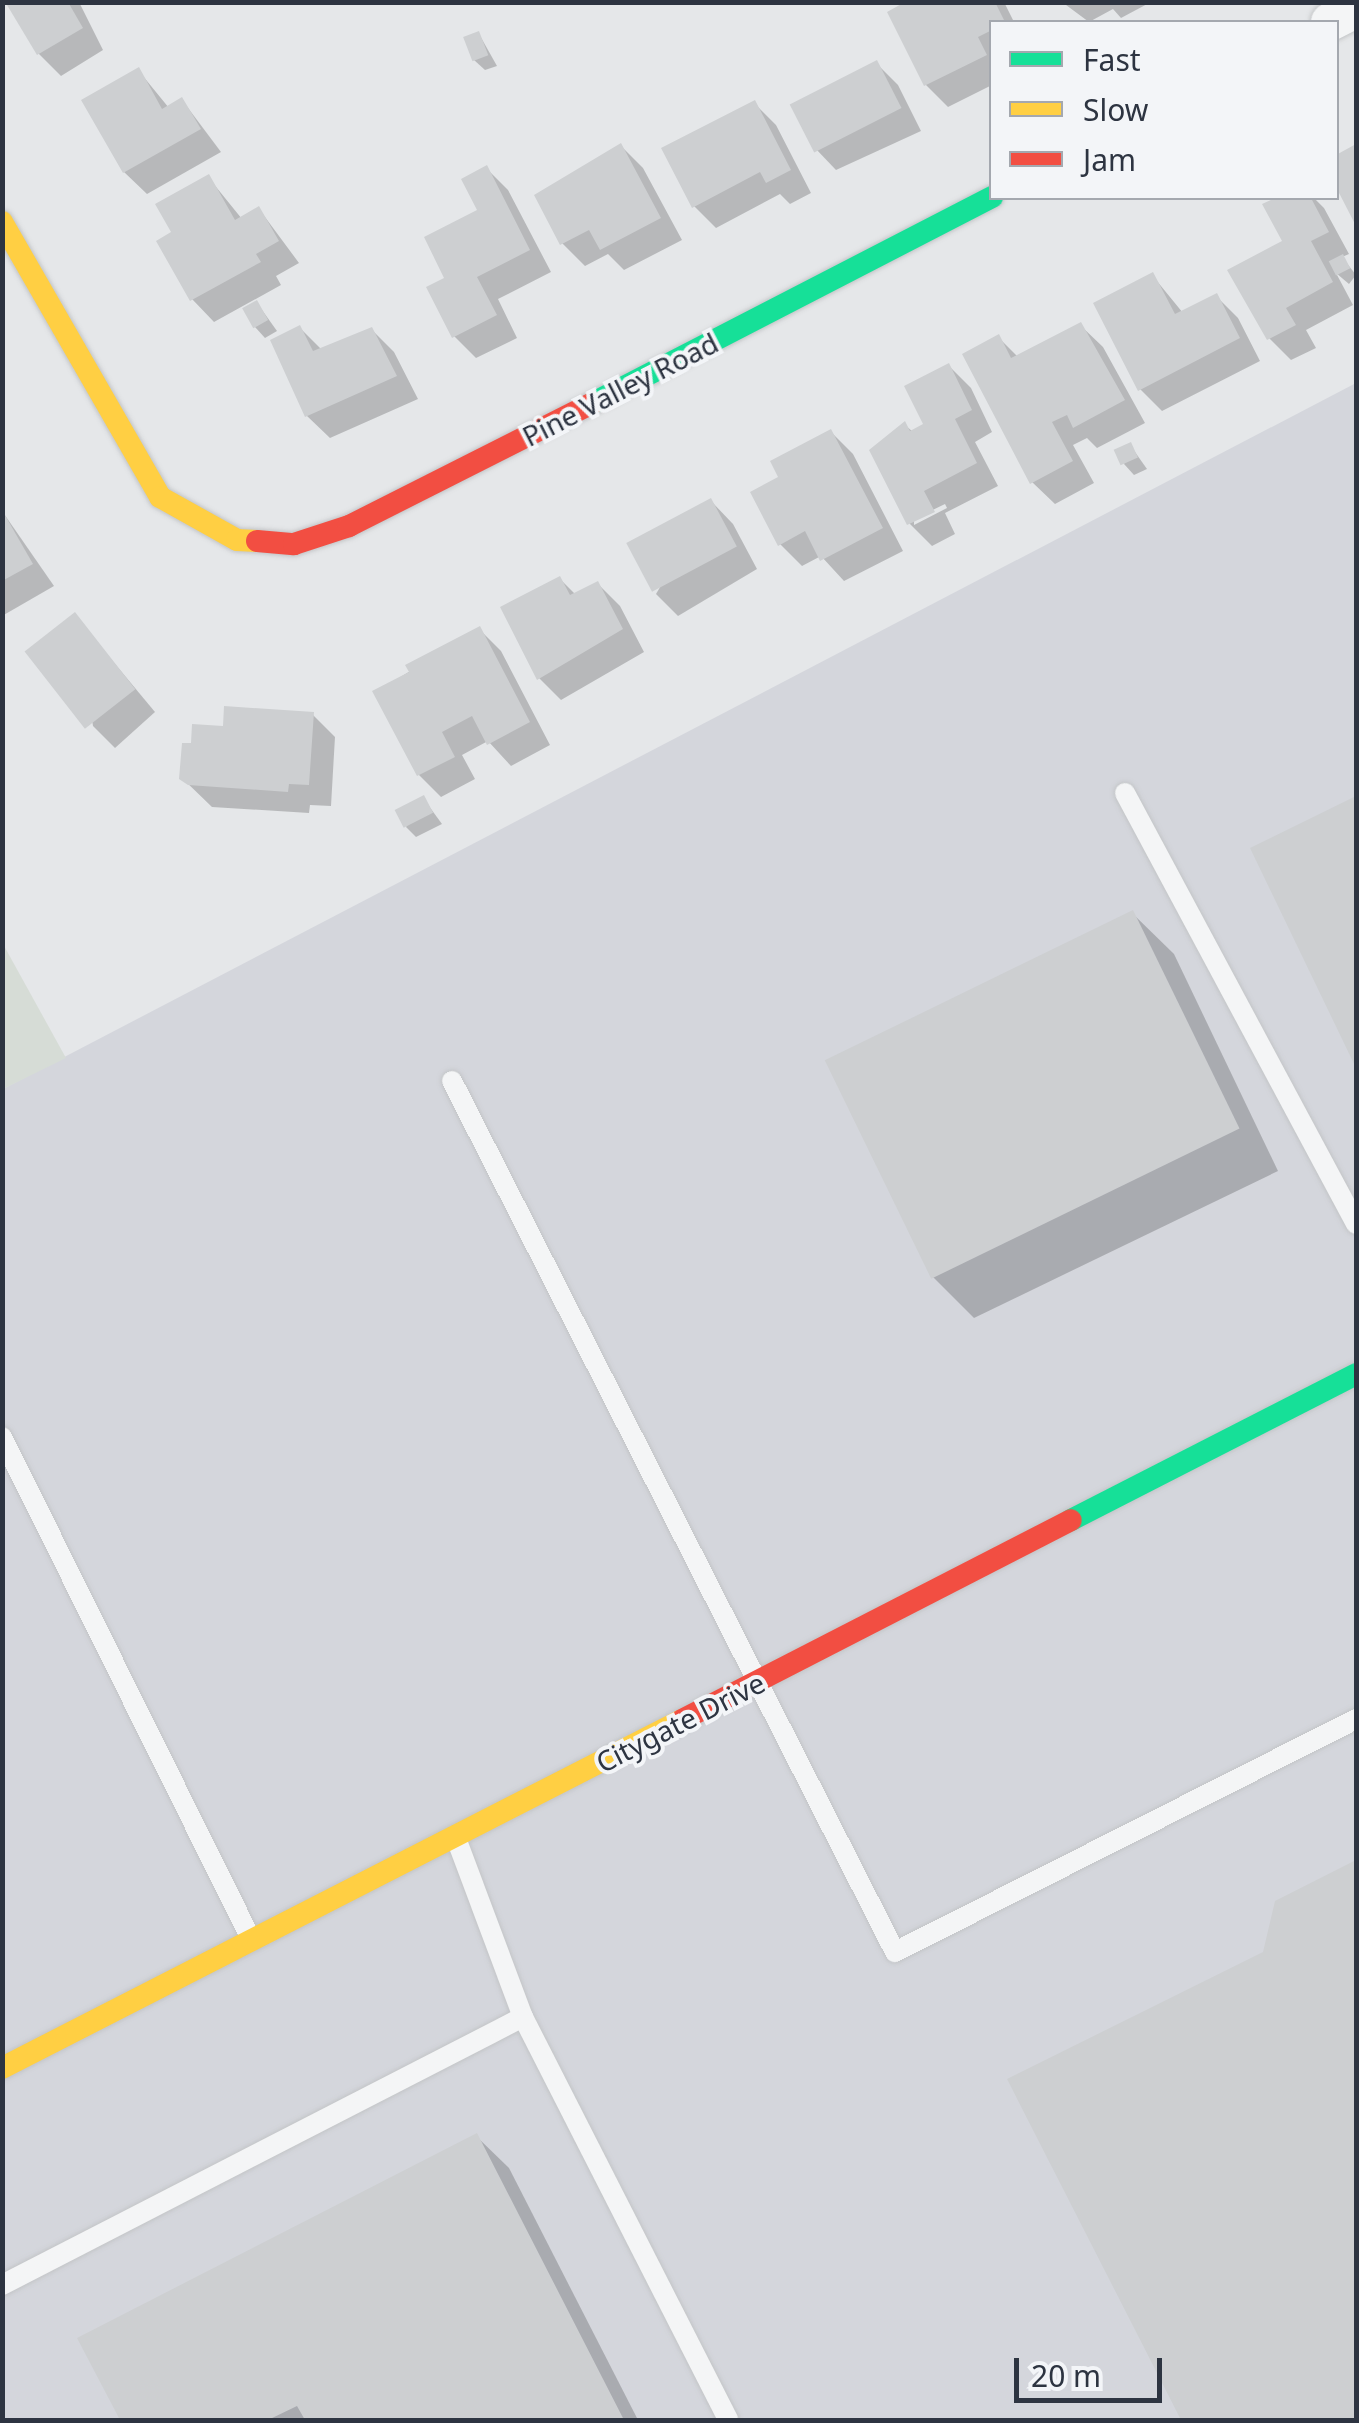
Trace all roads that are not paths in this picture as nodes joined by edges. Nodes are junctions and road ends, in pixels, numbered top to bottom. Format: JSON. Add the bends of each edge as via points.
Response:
{"nodes":[{"id":1,"x":989,"y":198,"type":"edge"},
{"id":2,"x":2,"y":222,"type":"edge"},
{"id":3,"x":1125,"y":794,"type":"dead end"},
{"id":4,"x":452,"y":1081,"type":"dead end"},
{"id":5,"x":1356,"y":1224,"type":"edge"},
{"id":6,"x":1356,"y":1374,"type":"edge"},
{"id":7,"x":2,"y":1437,"type":"edge"},
{"id":8,"x":756,"y":1682,"type":"junction"},
{"id":9,"x":1356,"y":1719,"type":"edge"},
{"id":10,"x":456,"y":1836,"type":"junction"},
{"id":11,"x":252,"y":1941,"type":"junction"},
{"id":12,"x":523,"y":2017,"type":"junction"},
{"id":13,"x":2,"y":2068,"type":"edge"},
{"id":14,"x":2,"y":2285,"type":"edge"},
{"id":15,"x":728,"y":2420,"type":"edge"}],
"edges":[{"from":1,"to":2,"type":"street","name":"Pine Valley Road","via":[[349,526],[294,544],[237,540],[160,497]]},
{"from":3,"to":5,"type":"lane"},
{"from":4,"to":8,"type":"lane"},
{"from":6,"to":8,"type":"street","name":"Citygate Drive"},
{"from":7,"to":11,"type":"lane"},
{"from":8,"to":9,"type":"lane","via":[[895,1952]]},
{"from":8,"to":10,"type":"street","name":"Citygate Drive"},
{"from":10,"to":11,"type":"street","name":"Citygate Drive"},
{"from":10,"to":12,"type":"lane"},
{"from":11,"to":13,"type":"street","name":"Citygate Drive"},
{"from":12,"to":14,"type":"lane"},
{"from":12,"to":15,"type":"lane"}]}
